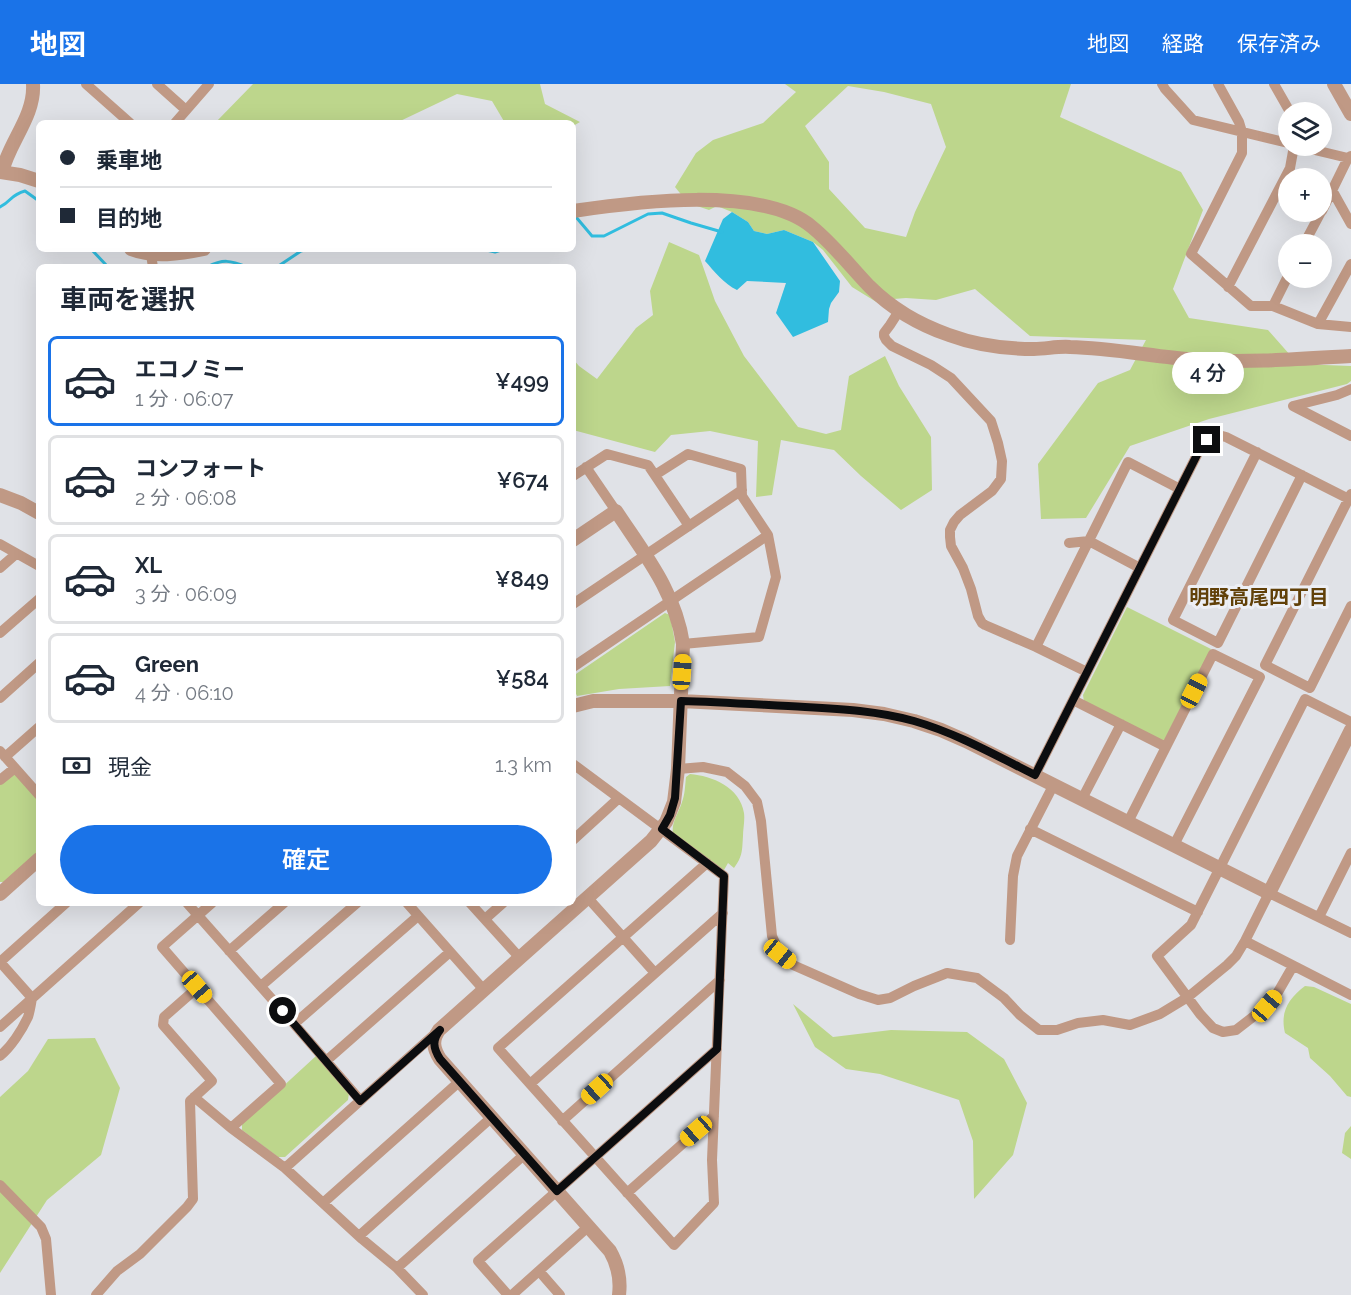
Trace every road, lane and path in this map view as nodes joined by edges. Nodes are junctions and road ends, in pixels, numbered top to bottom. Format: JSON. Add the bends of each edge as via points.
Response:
{"nodes":[{"id":1,"x":33,"y":84,"type":"edge"},
{"id":2,"x":87,"y":84,"type":"edge"},
{"id":3,"x":157,"y":84,"type":"edge"},
{"id":4,"x":209,"y":84,"type":"edge"},
{"id":5,"x":1162,"y":84,"type":"edge"},
{"id":6,"x":1218,"y":84,"type":"edge"},
{"id":7,"x":1274,"y":84,"type":"edge"},
{"id":8,"x":1334,"y":84,"type":"edge"},
{"id":9,"x":1284,"y":102,"type":"edge"},
{"id":10,"x":186,"y":110,"type":"junction"},
{"id":11,"x":1351,"y":114,"type":"edge"},
{"id":12,"x":127,"y":120,"type":"edge"},
{"id":13,"x":178,"y":120,"type":"edge"},
{"id":14,"x":1242,"y":132,"type":"junction"},
{"id":15,"x":1278,"y":141,"type":"edge"},
{"id":16,"x":1332,"y":153,"type":"edge"},
{"id":17,"x":1293,"y":156,"type":"edge"},
{"id":18,"x":1350,"y":157,"type":"edge"},
{"id":19,"x":1,"y":172,"type":"edge"},
{"id":20,"x":36,"y":180,"type":"edge"},
{"id":21,"x":1332,"y":190,"type":"joint"},
{"id":22,"x":576,"y":211,"type":"edge"},
{"id":23,"x":1351,"y":224,"type":"edge"},
{"id":24,"x":136,"y":252,"type":"edge"},
{"id":25,"x":185,"y":252,"type":"edge"},
{"id":26,"x":152,"y":261,"type":"edge"},
{"id":27,"x":1351,"y":264,"type":"edge"},
{"id":28,"x":1228,"y":287,"type":"junction"},
{"id":29,"x":1282,"y":288,"type":"edge"},
{"id":30,"x":1273,"y":306,"type":"junction"},
{"id":31,"x":899,"y":311,"type":"junction"},
{"id":32,"x":1318,"y":324,"type":"junction"},
{"id":33,"x":1351,"y":327,"type":"edge"},
{"id":34,"x":1351,"y":356,"type":"edge"},
{"id":35,"x":1351,"y":389,"type":"edge"},
{"id":36,"x":1351,"y":436,"type":"edge"},
{"id":37,"x":1257,"y":452,"type":"junction"},
{"id":38,"x":586,"y":467,"type":"junction"},
{"id":39,"x":576,"y":474,"type":"edge"},
{"id":40,"x":655,"y":475,"type":"junction"},
{"id":41,"x":1302,"y":475,"type":"junction"},
{"id":42,"x":1180,"y":489,"type":"junction"},
{"id":43,"x":742,"y":490,"type":"junction"},
{"id":44,"x":0,"y":495,"type":"edge"},
{"id":45,"x":1350,"y":497,"type":"edge"},
{"id":46,"x":616,"y":511,"type":"junction"},
{"id":47,"x":36,"y":512,"type":"edge"},
{"id":48,"x":689,"y":526,"type":"junction"},
{"id":49,"x":768,"y":535,"type":"junction"},
{"id":50,"x":576,"y":538,"type":"edge"},
{"id":51,"x":1089,"y":541,"type":"junction"},
{"id":52,"x":1069,"y":543,"type":"dead end"},
{"id":53,"x":0,"y":544,"type":"edge"},
{"id":54,"x":16,"y":554,"type":"junction"},
{"id":55,"x":645,"y":555,"type":"junction"},
{"id":56,"x":36,"y":564,"type":"edge"},
{"id":57,"x":0,"y":568,"type":"edge"},
{"id":58,"x":1140,"y":568,"type":"junction"},
{"id":59,"x":672,"y":600,"type":"junction"},
{"id":60,"x":36,"y":602,"type":"edge"},
{"id":61,"x":576,"y":602,"type":"edge"},
{"id":62,"x":1351,"y":606,"type":"edge"},
{"id":63,"x":0,"y":633,"type":"edge"},
{"id":64,"x":683,"y":644,"type":"junction"},
{"id":65,"x":1036,"y":646,"type":"junction"},
{"id":66,"x":576,"y":665,"type":"edge"},
{"id":67,"x":36,"y":666,"type":"edge"},
{"id":68,"x":1087,"y":672,"type":"junction"},
{"id":69,"x":0,"y":698,"type":"edge"},
{"id":70,"x":1073,"y":700,"type":"junction"},
{"id":71,"x":681,"y":701,"type":"junction"},
{"id":72,"x":576,"y":705,"type":"edge"},
{"id":73,"x":1351,"y":723,"type":"edge"},
{"id":74,"x":1121,"y":724,"type":"junction"},
{"id":75,"x":36,"y":729,"type":"edge"},
{"id":76,"x":1351,"y":730,"type":"edge"},
{"id":77,"x":1166,"y":747,"type":"junction"},
{"id":78,"x":3,"y":754,"type":"edge"},
{"id":79,"x":15,"y":768,"type":"junction"},
{"id":80,"x":678,"y":768,"type":"junction"},
{"id":81,"x":576,"y":770,"type":"edge"},
{"id":82,"x":1035,"y":775,"type":"junction"},
{"id":83,"x":0,"y":780,"type":"edge"},
{"id":84,"x":1054,"y":784,"type":"junction"},
{"id":85,"x":36,"y":791,"type":"edge"},
{"id":86,"x":619,"y":798,"type":"junction"},
{"id":87,"x":1082,"y":799,"type":"junction"},
{"id":88,"x":1128,"y":822,"type":"junction"},
{"id":89,"x":662,"y":829,"type":"junction"},
{"id":90,"x":1030,"y":829,"type":"junction"},
{"id":91,"x":576,"y":837,"type":"edge"},
{"id":92,"x":1174,"y":845,"type":"junction"},
{"id":93,"x":1351,"y":853,"type":"edge"},
{"id":94,"x":36,"y":862,"type":"edge"},
{"id":95,"x":706,"y":863,"type":"junction"},
{"id":96,"x":1220,"y":868,"type":"junction"},
{"id":97,"x":1,"y":891,"type":"edge"},
{"id":98,"x":1269,"y":893,"type":"junction"},
{"id":99,"x":588,"y":898,"type":"junction"},
{"id":100,"x":63,"y":906,"type":"edge"},
{"id":101,"x":136,"y":906,"type":"edge"},
{"id":102,"x":190,"y":906,"type":"edge"},
{"id":103,"x":208,"y":906,"type":"edge"},
{"id":104,"x":281,"y":906,"type":"edge"},
{"id":105,"x":354,"y":906,"type":"edge"},
{"id":106,"x":410,"y":906,"type":"edge"},
{"id":107,"x":473,"y":906,"type":"edge"},
{"id":108,"x":500,"y":906,"type":"edge"},
{"id":109,"x":1198,"y":912,"type":"junction"},
{"id":110,"x":723,"y":913,"type":"junction"},
{"id":111,"x":198,"y":915,"type":"junction"},
{"id":112,"x":418,"y":916,"type":"junction"},
{"id":113,"x":1319,"y":917,"type":"junction"},
{"id":114,"x":485,"y":919,"type":"junction"},
{"id":115,"x":1351,"y":933,"type":"edge"},
{"id":116,"x":623,"y":937,"type":"junction"},
{"id":117,"x":1010,"y":940,"type":"dead end"},
{"id":118,"x":1245,"y":941,"type":"junction"},
{"id":119,"x":230,"y":951,"type":"junction"},
{"id":120,"x":450,"y":952,"type":"junction"},
{"id":121,"x":520,"y":958,"type":"junction"},
{"id":122,"x":0,"y":962,"type":"edge"},
{"id":123,"x":1293,"y":966,"type":"junction"},
{"id":124,"x":655,"y":973,"type":"junction"},
{"id":125,"x":720,"y":980,"type":"junction"},
{"id":126,"x":261,"y":986,"type":"junction"},
{"id":127,"x":197,"y":987,"type":"junction"},
{"id":128,"x":484,"y":990,"type":"junction"},
{"id":129,"x":1351,"y":995,"type":"edge"},
{"id":130,"x":1188,"y":997,"type":"junction"},
{"id":131,"x":32,"y":998,"type":"junction"},
{"id":132,"x":294,"y":1023,"type":"junction"},
{"id":133,"x":0,"y":1027,"type":"edge"},
{"id":134,"x":440,"y":1030,"type":"junction"},
{"id":135,"x":717,"y":1049,"type":"junction"},
{"id":136,"x":0,"y":1058,"type":"edge"},
{"id":137,"x":326,"y":1061,"type":"junction"},
{"id":138,"x":460,"y":1081,"type":"junction"},
{"id":139,"x":530,"y":1084,"type":"junction"},
{"id":140,"x":194,"y":1097,"type":"junction"},
{"id":141,"x":360,"y":1101,"type":"junction"},
{"id":142,"x":714,"y":1116,"type":"junction"},
{"id":143,"x":492,"y":1117,"type":"junction"},
{"id":144,"x":562,"y":1121,"type":"junction"},
{"id":145,"x":231,"y":1128,"type":"junction"},
{"id":146,"x":525,"y":1154,"type":"junction"},
{"id":147,"x":595,"y":1157,"type":"junction"},
{"id":148,"x":285,"y":1168,"type":"junction"},
{"id":149,"x":0,"y":1185,"type":"edge"},
{"id":150,"x":557,"y":1191,"type":"junction"},
{"id":151,"x":627,"y":1193,"type":"junction"},
{"id":152,"x":323,"y":1203,"type":"junction"},
{"id":153,"x":589,"y":1226,"type":"junction"},
{"id":154,"x":359,"y":1236,"type":"junction"},
{"id":155,"x":397,"y":1268,"type":"junction"},
{"id":156,"x":539,"y":1271,"type":"junction"},
{"id":157,"x":51,"y":1295,"type":"edge"},
{"id":158,"x":96,"y":1295,"type":"edge"},
{"id":159,"x":423,"y":1295,"type":"edge"},
{"id":160,"x":510,"y":1295,"type":"edge"},
{"id":161,"x":560,"y":1295,"type":"edge"},
{"id":162,"x":619,"y":1295,"type":"edge"}],
"edges":[{"from":1,"to":19,"type":"street","via":[[30,108]]},
{"from":2,"to":12,"type":"street"},
{"from":3,"to":10,"type":"street"},
{"from":4,"to":10,"type":"street"},
{"from":5,"to":14,"type":"street","via":[[1193,120]]},
{"from":6,"to":14,"type":"street"},
{"from":7,"to":9,"type":"street"},
{"from":8,"to":11,"type":"street"},
{"from":10,"to":13,"type":"street"},
{"from":14,"to":15,"type":"street"},
{"from":14,"to":28,"type":"street","via":[[1242,153],[1191,254]]},
{"from":16,"to":18,"type":"street"},
{"from":17,"to":28,"type":"street"},
{"from":18,"to":21,"type":"street"},
{"from":19,"to":20,"type":"street"},
{"from":21,"to":23,"type":"street"},
{"from":22,"to":31,"type":"street","via":[[688,200],[747,203],[785,211],[810,225],[870,288]]},
{"from":24,"to":26,"type":"street"},
{"from":25,"to":26,"type":"street"},
{"from":27,"to":32,"type":"street"},
{"from":28,"to":30,"type":"street","via":[[1251,306]]},
{"from":29,"to":30,"type":"street"},
{"from":30,"to":32,"type":"street"},
{"from":31,"to":34,"type":"street","via":[[951,336],[1007,348],[1069,347],[1214,361]]},
{"from":31,"to":65,"type":"street","via":[[884,333],[886,340],[897,350],[951,378],[991,421],[1002,461],[1001,479],[954,522],[951,546],[982,623]]},
{"from":32,"to":33,"type":"street"},
{"from":35,"to":36,"type":"street","via":[[1293,406]]},
{"from":37,"to":41,"type":"street"},
{"from":37,"to":41,"type":"street","via":[[1173,620],[1218,643]]},
{"from":37,"to":42,"type":"street","via":[[1226,437],[1211,438],[1202,445]]},
{"from":38,"to":39,"type":"street"},
{"from":38,"to":40,"type":"street","via":[[607,454],[648,465]]},
{"from":38,"to":46,"type":"street"},
{"from":40,"to":43,"type":"street","via":[[688,454],[741,469]]},
{"from":40,"to":48,"type":"street"},
{"from":41,"to":45,"type":"street"},
{"from":42,"to":51,"type":"street","via":[[1128,462]]},
{"from":42,"to":58,"type":"street"},
{"from":43,"to":48,"type":"street"},
{"from":43,"to":49,"type":"street","via":[[742,496]]},
{"from":44,"to":47,"type":"street"},
{"from":45,"to":62,"type":"street","via":[[1265,665],[1310,688]]},
{"from":46,"to":50,"type":"street"},
{"from":46,"to":55,"type":"street"},
{"from":48,"to":55,"type":"street"},
{"from":49,"to":59,"type":"street"},
{"from":49,"to":64,"type":"street","via":[[776,577],[759,637]]},
{"from":51,"to":52,"type":"street"},
{"from":51,"to":58,"type":"street"},
{"from":51,"to":65,"type":"street"},
{"from":53,"to":54,"type":"street"},
{"from":54,"to":56,"type":"street"},
{"from":54,"to":57,"type":"street"},
{"from":55,"to":59,"type":"street"},
{"from":55,"to":61,"type":"street"},
{"from":58,"to":68,"type":"street"},
{"from":59,"to":64,"type":"street"},
{"from":59,"to":66,"type":"street"},
{"from":60,"to":63,"type":"street"},
{"from":64,"to":71,"type":"street"},
{"from":65,"to":68,"type":"street"},
{"from":67,"to":69,"type":"street"},
{"from":68,"to":70,"type":"street"},
{"from":70,"to":74,"type":"street"},
{"from":70,"to":82,"type":"street"},
{"from":71,"to":72,"type":"street","via":[[593,701]]},
{"from":71,"to":80,"type":"street"},
{"from":71,"to":82,"type":"street","via":[[884,714],[941,730]]},
{"from":73,"to":96,"type":"street","via":[[1305,699]]},
{"from":74,"to":77,"type":"street"},
{"from":74,"to":87,"type":"street"},
{"from":75,"to":78,"type":"street"},
{"from":76,"to":98,"type":"street"},
{"from":77,"to":88,"type":"street"},
{"from":77,"to":92,"type":"street","via":[[1213,654],[1260,677]]},
{"from":78,"to":79,"type":"street"},
{"from":79,"to":83,"type":"street"},
{"from":79,"to":85,"type":"street"},
{"from":80,"to":89,"type":"street","via":[[674,802]]},
{"from":80,"to":130,"type":"street","via":[[703,767],[727,772],[757,802],[772,936],[780,954],[794,965],[878,1000],[947,973],[977,978],[1039,1030],[1103,1020],[1130,1025],[1160,1014]]},
{"from":81,"to":86,"type":"street"},
{"from":82,"to":84,"type":"street"},
{"from":84,"to":87,"type":"street"},
{"from":84,"to":90,"type":"street"},
{"from":86,"to":89,"type":"street"},
{"from":86,"to":91,"type":"street"},
{"from":87,"to":88,"type":"street"},
{"from":88,"to":92,"type":"street"},
{"from":89,"to":95,"type":"street"},
{"from":89,"to":99,"type":"street"},
{"from":90,"to":109,"type":"street"},
{"from":90,"to":117,"type":"street","via":[[1012,876]]},
{"from":92,"to":96,"type":"street"},
{"from":93,"to":113,"type":"street"},
{"from":94,"to":97,"type":"street"},
{"from":95,"to":110,"type":"street","via":[[724,876]]},
{"from":95,"to":116,"type":"street"},
{"from":96,"to":98,"type":"street"},
{"from":96,"to":109,"type":"street"},
{"from":98,"to":113,"type":"street"},
{"from":98,"to":118,"type":"street"},
{"from":99,"to":116,"type":"street"},
{"from":99,"to":121,"type":"street"},
{"from":100,"to":122,"type":"street"},
{"from":101,"to":131,"type":"street"},
{"from":102,"to":111,"type":"street"},
{"from":103,"to":111,"type":"street"},
{"from":104,"to":119,"type":"street"},
{"from":105,"to":126,"type":"street"},
{"from":106,"to":112,"type":"street"},
{"from":107,"to":114,"type":"street"},
{"from":108,"to":114,"type":"street"},
{"from":109,"to":130,"type":"street","via":[[1191,925],[1157,956]]},
{"from":110,"to":124,"type":"street"},
{"from":110,"to":125,"type":"street"},
{"from":111,"to":119,"type":"street"},
{"from":111,"to":127,"type":"street","via":[[162,947]]},
{"from":112,"to":120,"type":"street"},
{"from":112,"to":132,"type":"street"},
{"from":113,"to":115,"type":"street"},
{"from":114,"to":121,"type":"street"},
{"from":116,"to":124,"type":"street"},
{"from":116,"to":139,"type":"street","via":[[498,1048]]},
{"from":118,"to":123,"type":"street"},
{"from":118,"to":130,"type":"street","via":[[1227,965]]},
{"from":119,"to":126,"type":"street"},
{"from":120,"to":128,"type":"street"},
{"from":120,"to":137,"type":"street"},
{"from":121,"to":128,"type":"street"},
{"from":122,"to":131,"type":"street"},
{"from":123,"to":129,"type":"street"},
{"from":123,"to":130,"type":"street","via":[[1267,1006],[1236,1030],[1223,1032],[1213,1028]]},
{"from":124,"to":139,"type":"street"},
{"from":125,"to":135,"type":"street"},
{"from":125,"to":144,"type":"street"},
{"from":126,"to":132,"type":"street"},
{"from":127,"to":140,"type":"street","via":[[164,1017],[163,1025],[212,1081]]},
{"from":127,"to":145,"type":"street","via":[[281,1084]]},
{"from":128,"to":134,"type":"street"},
{"from":131,"to":133,"type":"street"},
{"from":131,"to":136,"type":"street","via":[[29,1016]]},
{"from":132,"to":137,"type":"street"},
{"from":134,"to":138,"type":"street","via":[[434,1040],[436,1052]]},
{"from":134,"to":141,"type":"street"},
{"from":135,"to":142,"type":"street"},
{"from":135,"to":147,"type":"street"},
{"from":137,"to":141,"type":"street"},
{"from":138,"to":143,"type":"street"},
{"from":138,"to":152,"type":"street"},
{"from":139,"to":144,"type":"street"},
{"from":140,"to":145,"type":"street"},
{"from":140,"to":158,"type":"street","via":[[190,1101],[193,1199]]},
{"from":141,"to":148,"type":"street"},
{"from":142,"to":151,"type":"street"},
{"from":142,"to":151,"type":"street","via":[[714,1203],[674,1245]]},
{"from":143,"to":146,"type":"street"},
{"from":143,"to":154,"type":"street"},
{"from":144,"to":147,"type":"street"},
{"from":145,"to":148,"type":"street"},
{"from":146,"to":150,"type":"street"},
{"from":146,"to":155,"type":"street"},
{"from":147,"to":150,"type":"street"},
{"from":147,"to":151,"type":"street"},
{"from":148,"to":152,"type":"street"},
{"from":149,"to":157,"type":"street","via":[[41,1227],[46,1239]]},
{"from":150,"to":153,"type":"street"},
{"from":150,"to":160,"type":"street","via":[[478,1261]]},
{"from":152,"to":154,"type":"street"},
{"from":153,"to":156,"type":"street"},
{"from":153,"to":162,"type":"street","via":[[615,1260]]},
{"from":154,"to":155,"type":"street"},
{"from":155,"to":159,"type":"street"},
{"from":156,"to":160,"type":"street"},
{"from":156,"to":161,"type":"street"}]}
